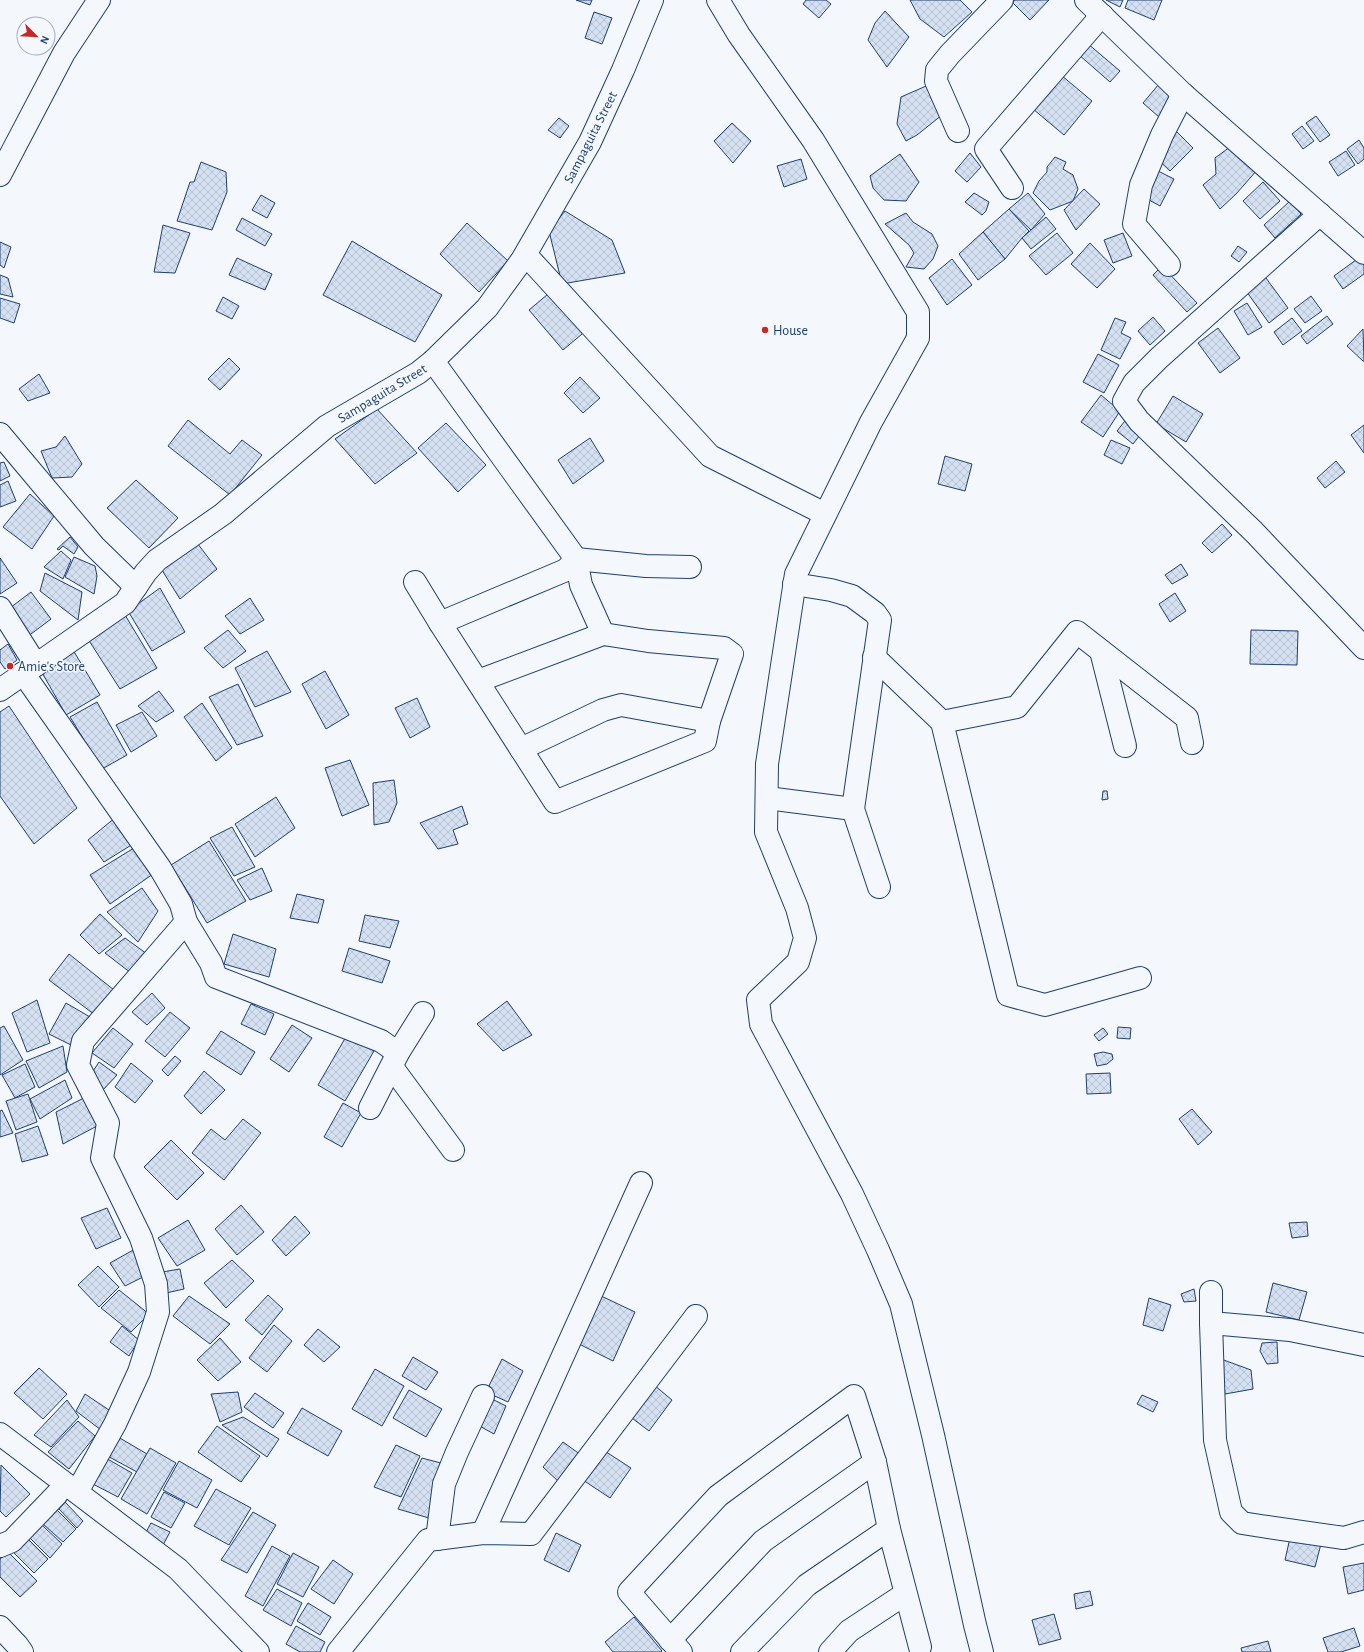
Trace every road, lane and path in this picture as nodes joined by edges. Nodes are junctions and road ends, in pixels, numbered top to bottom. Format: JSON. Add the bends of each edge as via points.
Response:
{"nodes":[{"id":1,"x":99,"y":0,"type":"edge"},
{"id":2,"x":652,"y":0,"type":"edge"},
{"id":3,"x":718,"y":0,"type":"edge"},
{"id":4,"x":1002,"y":0,"type":"edge"},
{"id":5,"x":1086,"y":0,"type":"edge"},
{"id":6,"x":1102,"y":15,"type":"junction"},
{"id":7,"x":1183,"y":94,"type":"junction"},
{"id":8,"x":958,"y":131,"type":"dead end"},
{"id":9,"x":0,"y":175,"type":"edge"},
{"id":10,"x":1012,"y":188,"type":"dead end"},
{"id":11,"x":1320,"y":214,"type":"junction"},
{"id":12,"x":1364,"y":253,"type":"edge"},
{"id":13,"x":526,"y":255,"type":"junction"},
{"id":14,"x":1169,"y":265,"type":"dead end"},
{"id":15,"x":433,"y":361,"type":"junction"},
{"id":16,"x":0,"y":434,"type":"edge"},
{"id":17,"x":825,"y":514,"type":"junction"},
{"id":18,"x":576,"y":559,"type":"junction"},
{"id":19,"x":690,"y":567,"type":"dead end"},
{"id":20,"x":416,"y":582,"type":"dead end"},
{"id":21,"x":794,"y":584,"type":"junction"},
{"id":22,"x":136,"y":587,"type":"junction"},
{"id":23,"x":0,"y":608,"type":"edge"},
{"id":24,"x":440,"y":623,"type":"junction"},
{"id":25,"x":603,"y":634,"type":"junction"},
{"id":26,"x":1364,"y":648,"type":"edge"},
{"id":27,"x":1102,"y":651,"type":"junction"},
{"id":28,"x":874,"y":657,"type":"junction"},
{"id":29,"x":30,"y":669,"type":"junction"},
{"id":30,"x":478,"y":681,"type":"junction"},
{"id":31,"x":0,"y":690,"type":"edge"},
{"id":32,"x":709,"y":721,"type":"junction"},
{"id":33,"x":942,"y":722,"type":"junction"},
{"id":34,"x":1192,"y":743,"type":"dead end"},
{"id":35,"x":1125,"y":746,"type":"dead end"},
{"id":36,"x":521,"y":749,"type":"junction"},
{"id":37,"x":767,"y":798,"type":"junction"},
{"id":38,"x":853,"y":809,"type":"junction"},
{"id":39,"x":879,"y":886,"type":"dead end"},
{"id":40,"x":186,"y":922,"type":"junction"},
{"id":41,"x":1140,"y":978,"type":"dead end"},
{"id":42,"x":423,"y":1013,"type":"dead end"},
{"id":43,"x":394,"y":1060,"type":"junction"},
{"id":44,"x":370,"y":1108,"type":"dead end"},
{"id":45,"x":453,"y":1150,"type":"dead end"},
{"id":46,"x":641,"y":1183,"type":"dead end"},
{"id":47,"x":1211,"y":1292,"type":"dead end"},
{"id":48,"x":696,"y":1316,"type":"dead end"},
{"id":49,"x":1211,"y":1323,"type":"junction"},
{"id":50,"x":1364,"y":1345,"type":"edge"},
{"id":51,"x":483,"y":1396,"type":"dead end"},
{"id":52,"x":1,"y":1437,"type":"edge"},
{"id":53,"x":875,"y":1462,"type":"junction"},
{"id":54,"x":67,"y":1493,"type":"junction"},
{"id":55,"x":889,"y":1529,"type":"junction"},
{"id":56,"x":1364,"y":1532,"type":"edge"},
{"id":57,"x":483,"y":1533,"type":"junction"},
{"id":58,"x":437,"y":1538,"type":"junction"},
{"id":59,"x":0,"y":1546,"type":"edge"},
{"id":60,"x":905,"y":1594,"type":"junction"},
{"id":61,"x":0,"y":1627,"type":"edge"},
{"id":62,"x":676,"y":1646,"type":"edge"},
{"id":63,"x":920,"y":1648,"type":"dead end"},
{"id":64,"x":16,"y":1650,"type":"edge"},
{"id":65,"x":258,"y":1652,"type":"edge"},
{"id":66,"x":338,"y":1652,"type":"edge"},
{"id":67,"x":742,"y":1652,"type":"edge"},
{"id":68,"x":830,"y":1652,"type":"edge"},
{"id":69,"x":982,"y":1652,"type":"edge"}],
"edges":[{"from":1,"to":9,"type":"street","via":[[64,53]]},
{"from":2,"to":13,"type":"street","name":"Sampaguita Street","via":[[624,70],[590,142]]},
{"from":3,"to":17,"type":"street","via":[[739,35],[813,140],[918,312],[918,338],[871,422]]},
{"from":4,"to":8,"type":"street","via":[[937,70],[936,81]]},
{"from":5,"to":6,"type":"street"},
{"from":6,"to":7,"type":"street"},
{"from":6,"to":10,"type":"street","via":[[986,149]]},
{"from":7,"to":11,"type":"street"},
{"from":7,"to":14,"type":"street","via":[[1141,185],[1134,224]]},
{"from":11,"to":12,"type":"street"},
{"from":11,"to":26,"type":"street","via":[[1159,358],[1134,383],[1124,401],[1139,421],[1254,532]]},
{"from":13,"to":15,"type":"street","name":"Sampaguita Street","via":[[487,308]]},
{"from":13,"to":17,"type":"street","via":[[710,456]]},
{"from":15,"to":18,"type":"street"},
{"from":15,"to":22,"type":"street","name":"Sampaguita Street","via":[[418,373],[327,426],[223,514],[157,560]]},
{"from":16,"to":22,"type":"street","via":[[94,546]]},
{"from":17,"to":21,"type":"street","via":[[796,574]]},
{"from":18,"to":19,"type":"street","via":[[646,566]]},
{"from":18,"to":24,"type":"street","via":[[566,570]]},
{"from":18,"to":25,"type":"street","via":[[581,585]]},
{"from":20,"to":24,"type":"street"},
{"from":21,"to":28,"type":"street","via":[[852,596],[875,613],[880,620]]},
{"from":21,"to":37,"type":"street","via":[[767,764]]},
{"from":22,"to":29,"type":"street","name":"Sampaguita Street","via":[[125,603]]},
{"from":23,"to":29,"type":"street"},
{"from":24,"to":30,"type":"street"},
{"from":25,"to":30,"type":"street"},
{"from":25,"to":32,"type":"street","via":[[724,648],[732,654]]},
{"from":27,"to":33,"type":"street","via":[[1077,632],[1017,707]]},
{"from":27,"to":34,"type":"street","via":[[1188,718]]},
{"from":27,"to":35,"type":"street"},
{"from":28,"to":33,"type":"street"},
{"from":28,"to":38,"type":"street"},
{"from":29,"to":31,"type":"street","name":"Sampaguita Street"},
{"from":29,"to":40,"type":"street","via":[[160,868],[182,904]]},
{"from":30,"to":36,"type":"street"},
{"from":32,"to":36,"type":"street","via":[[621,705],[603,710]]},
{"from":32,"to":36,"type":"street","via":[[706,741],[555,802]]},
{"from":33,"to":41,"type":"street","via":[[1008,995],[1045,1005]]},
{"from":37,"to":38,"type":"street"},
{"from":37,"to":69,"type":"street","via":[[766,832],[797,908],[805,938],[798,962],[758,1000],[761,1024],[852,1194],[901,1304]]},
{"from":38,"to":39,"type":"street"},
{"from":40,"to":43,"type":"street","via":[[211,963],[216,977],[380,1041]]},
{"from":40,"to":54,"type":"street","via":[[83,1041],[79,1059],[78,1065],[108,1123],[102,1158],[141,1238],[156,1284],[158,1312],[139,1372],[115,1424]]},
{"from":42,"to":43,"type":"street"},
{"from":43,"to":44,"type":"street"},
{"from":43,"to":45,"type":"street"},
{"from":46,"to":57,"type":"street"},
{"from":47,"to":49,"type":"street"},
{"from":48,"to":57,"type":"street","via":[[531,1534]]},
{"from":49,"to":50,"type":"street","via":[[1290,1330]]},
{"from":49,"to":56,"type":"street","via":[[1215,1440],[1231,1512],[1242,1523],[1261,1526],[1344,1538]]},
{"from":51,"to":58,"type":"street","via":[[444,1484]]},
{"from":52,"to":54,"type":"street"},
{"from":53,"to":55,"type":"street"},
{"from":53,"to":62,"type":"street","via":[[763,1541]]},
{"from":53,"to":62,"type":"street","via":[[854,1396],[718,1496],[629,1592]]},
{"from":54,"to":59,"type":"street","via":[[12,1541]]},
{"from":54,"to":65,"type":"street","via":[[178,1569]]},
{"from":55,"to":60,"type":"street"},
{"from":55,"to":67,"type":"street","via":[[807,1585]]},
{"from":57,"to":58,"type":"street"},
{"from":58,"to":66,"type":"street","via":[[428,1540]]},
{"from":60,"to":63,"type":"street"},
{"from":60,"to":68,"type":"street","via":[[849,1632]]},
{"from":61,"to":64,"type":"street"}]}
